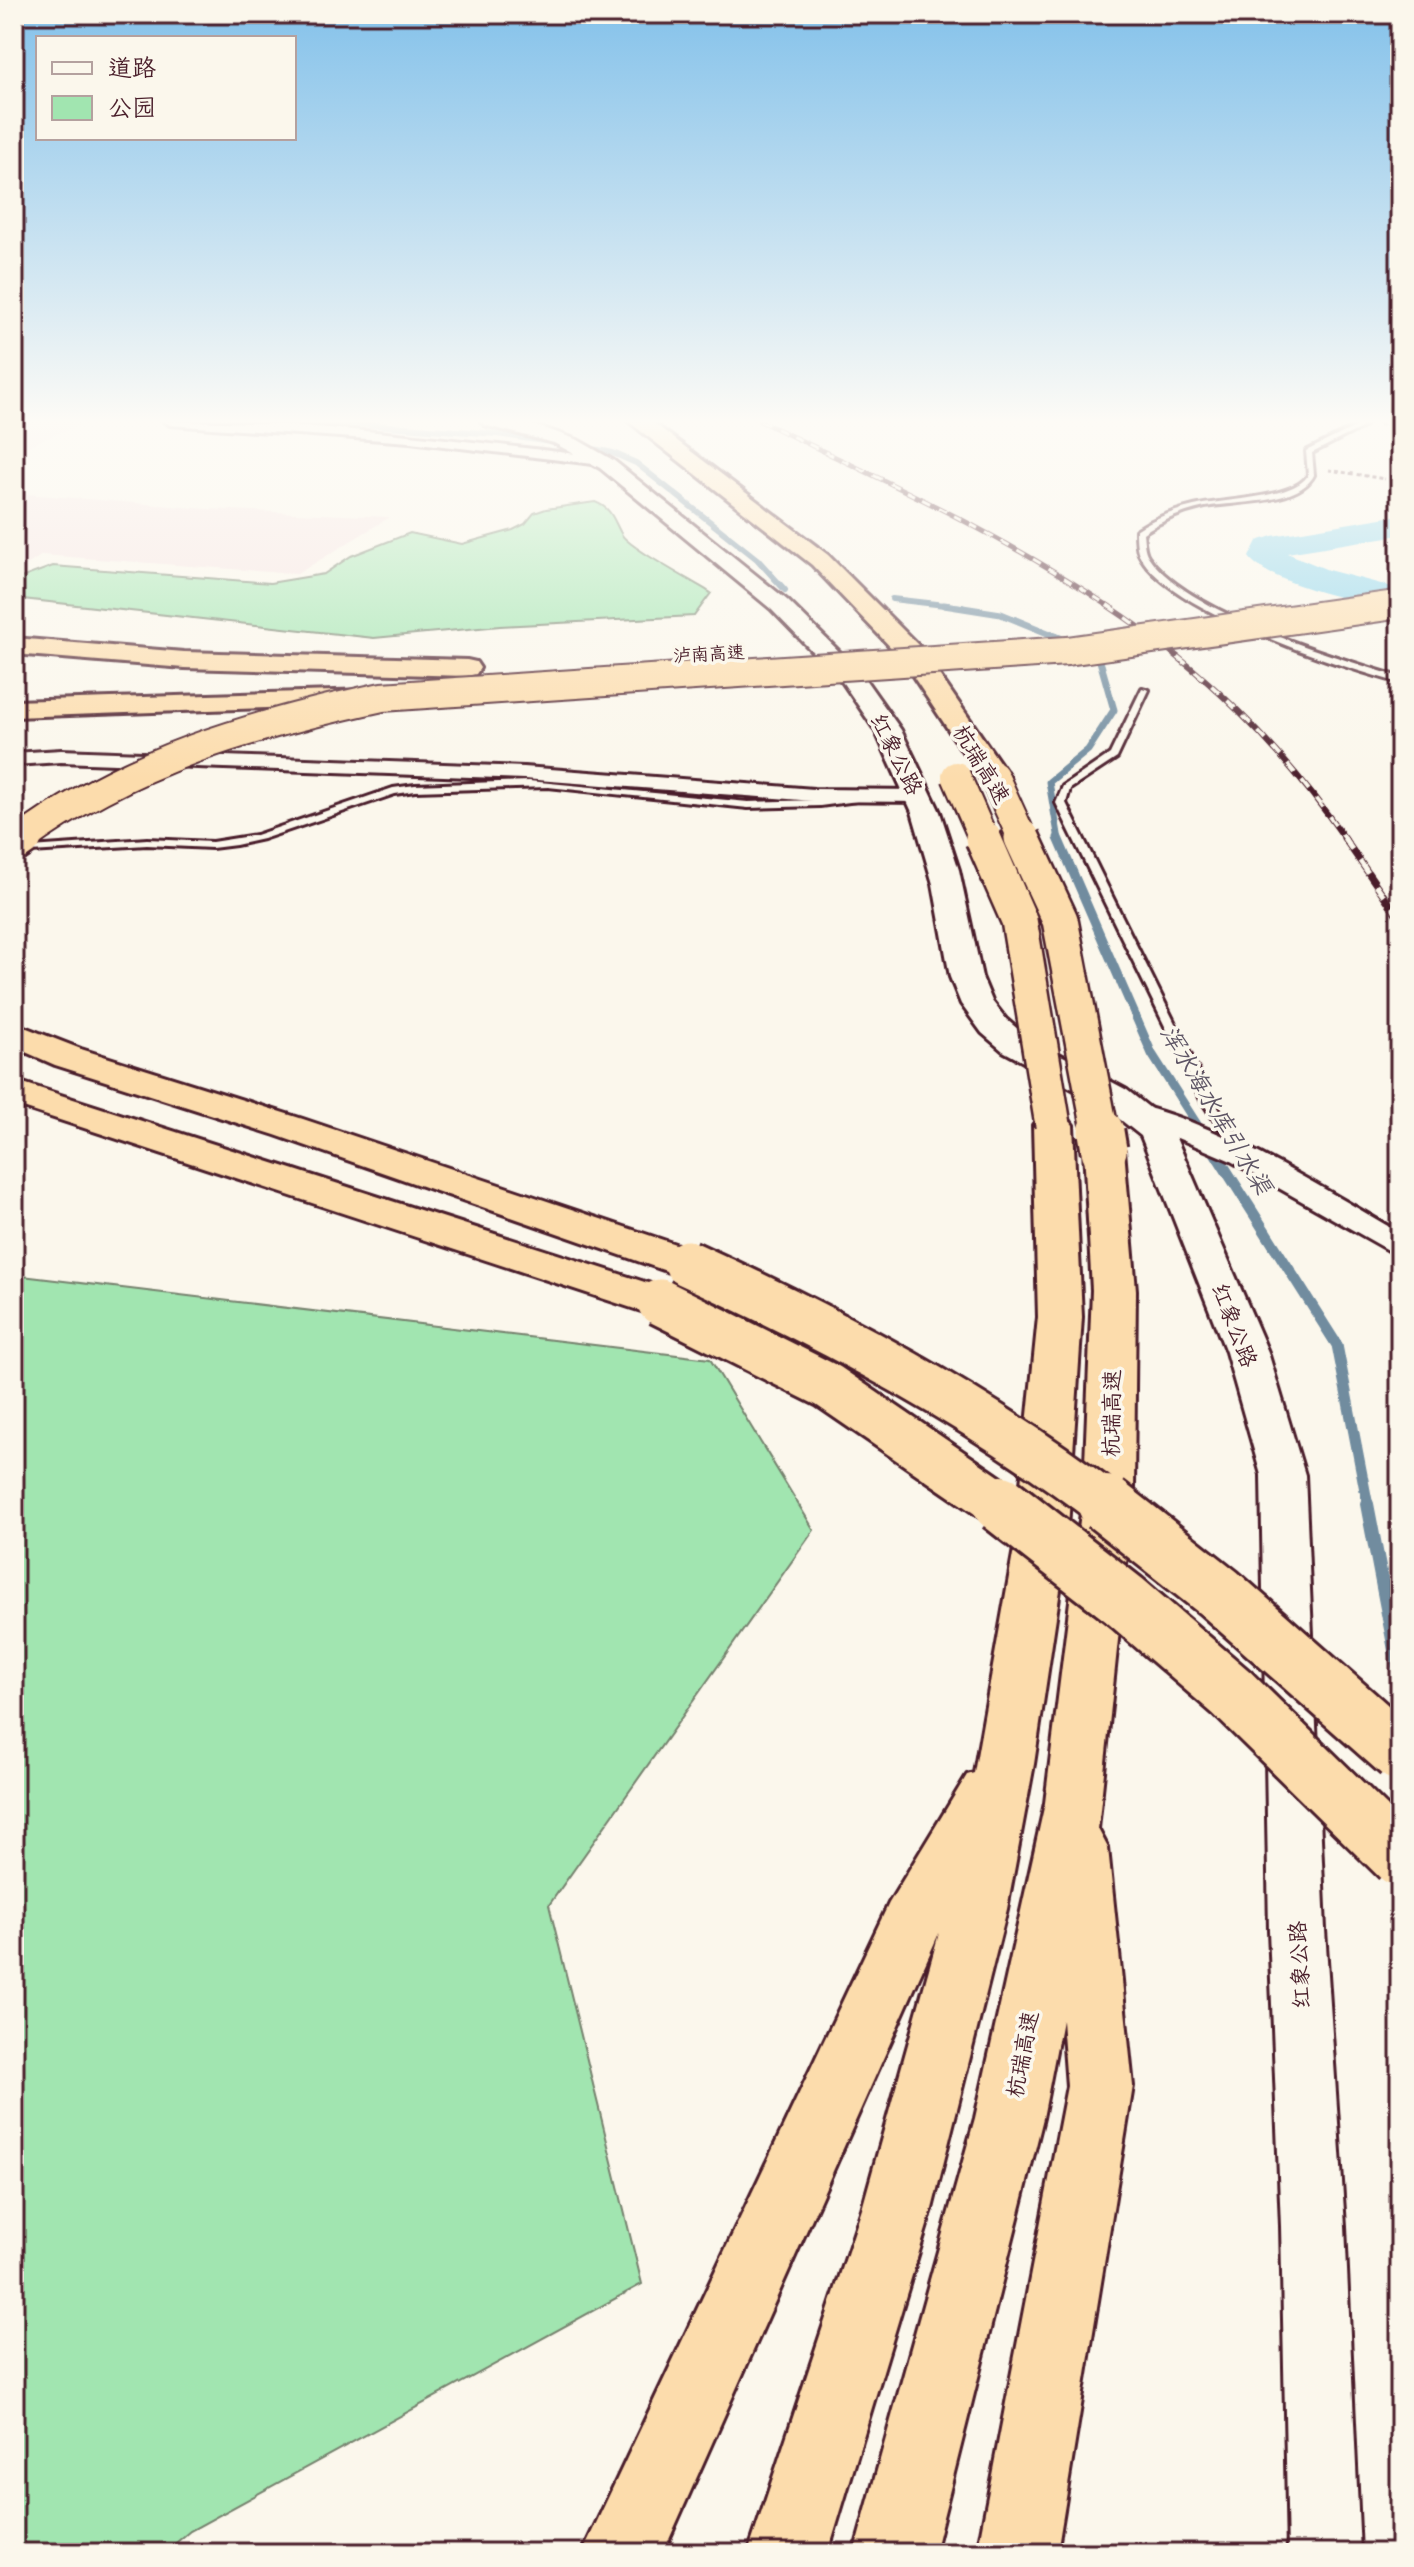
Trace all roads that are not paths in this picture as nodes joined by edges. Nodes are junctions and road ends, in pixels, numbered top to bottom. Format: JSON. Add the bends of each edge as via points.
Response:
{"nodes":[{"id":1,"x":705,"y":541,"type":"edge"},
{"id":2,"x":767,"y":541,"type":"edge"},
{"id":3,"x":795,"y":541,"type":"edge"},
{"id":4,"x":1140,"y":541,"type":"edge"},
{"id":5,"x":1400,"y":579,"type":"edge"},
{"id":6,"x":1400,"y":604,"type":"edge"},
{"id":7,"x":1084,"y":623,"type":"dead end"},
{"id":8,"x":1054,"y":627,"type":"dead end"},
{"id":9,"x":14,"y":646,"type":"edge"},
{"id":10,"x":467,"y":668,"type":"junction"},
{"id":11,"x":1400,"y":680,"type":"edge"},
{"id":12,"x":14,"y":685,"type":"edge"},
{"id":13,"x":380,"y":685,"type":"junction"},
{"id":14,"x":902,"y":687,"type":"dead end"},
{"id":15,"x":1145,"y":690,"type":"dead end"},
{"id":16,"x":14,"y":709,"type":"edge"},
{"id":17,"x":14,"y":759,"type":"edge"},
{"id":18,"x":939,"y":774,"type":"junction"},
{"id":19,"x":869,"y":796,"type":"junction"},
{"id":20,"x":14,"y":848,"type":"edge"},
{"id":21,"x":14,"y":1012,"type":"edge"},
{"id":22,"x":14,"y":1034,"type":"edge"},
{"id":23,"x":68,"y":1057,"type":"junction"},
{"id":24,"x":14,"y":1092,"type":"edge"},
{"id":25,"x":1098,"y":1129,"type":"junction"},
{"id":26,"x":1242,"y":1159,"type":"junction"},
{"id":27,"x":1400,"y":1245,"type":"edge"},
{"id":28,"x":674,"y":1282,"type":"junction"},
{"id":29,"x":1400,"y":1753,"type":"edge"},
{"id":30,"x":1005,"y":1764,"type":"junction"},
{"id":31,"x":1074,"y":1803,"type":"junction"},
{"id":32,"x":1400,"y":1858,"type":"edge"},
{"id":33,"x":622,"y":2553,"type":"edge"},
{"id":34,"x":788,"y":2553,"type":"edge"},
{"id":35,"x":894,"y":2553,"type":"edge"},
{"id":36,"x":1017,"y":2553,"type":"edge"},
{"id":37,"x":1324,"y":2553,"type":"edge"}],
"edges":[{"from":1,"to":18,"type":"main road","name":"红象公路","via":[[830,656]]},
{"from":2,"to":14,"type":"highway","via":[[871,645]]},
{"from":3,"to":25,"type":"highway","name":"杭瑞高速","bridge":true,"via":[[911,653],[994,776],[1060,920]]},
{"from":4,"to":11,"type":"lane","via":[[1142,554],[1165,579],[1236,621]]},
{"from":5,"to":7,"type":"highway"},
{"from":6,"to":13,"type":"highway","name":"泸南高速","bridge":true,"via":[[1052,652]]},
{"from":8,"to":10,"type":"highway","name":"泸南高速","via":[[784,650]]},
{"from":9,"to":10,"type":"highway","via":[[211,663]]},
{"from":10,"to":13,"type":"highway","name":"泸南高速"},
{"from":12,"to":13,"type":"highway","name":"泸南高速"},
{"from":13,"to":16,"type":"highway","name":"泸南高速"},
{"from":13,"to":20,"type":"highway","bridge":true,"via":[[156,762],[71,804]]},
{"from":15,"to":26,"type":"lane","via":[[1114,756],[1066,788],[1061,803],[1207,1100],[1239,1143]]},
{"from":17,"to":19,"type":"street","via":[[61,756],[524,773]]},
{"from":18,"to":19,"type":"street"},
{"from":18,"to":25,"type":"highway","name":"杭瑞高速","bridge":true,"via":[[1019,920]]},
{"from":18,"to":25,"type":"main road","name":"红象公路","via":[[940,849],[968,983],[978,1006]]},
{"from":19,"to":20,"type":"lane","via":[[786,807],[548,784],[415,788],[236,842]]},
{"from":21,"to":23,"type":"highway"},
{"from":22,"to":23,"type":"highway"},
{"from":23,"to":28,"type":"highway","via":[[289,1127]]},
{"from":24,"to":28,"type":"highway"},
{"from":25,"to":26,"type":"street","via":[[1185,1130]]},
{"from":25,"to":30,"type":"highway","name":"杭瑞高速","via":[[1060,1317],[1041,1543]]},
{"from":25,"to":31,"type":"highway","name":"杭瑞高速","via":[[1114,1290],[1109,1488]]},
{"from":25,"to":37,"type":"main road","name":"红象公路","via":[[1157,1132],[1218,1280],[1271,1426],[1283,1475]]},
{"from":26,"to":27,"type":"street"},
{"from":28,"to":29,"type":"highway","bridge":true,"via":[[889,1362],[964,1407],[1180,1563]]},
{"from":28,"to":32,"type":"highway","bridge":true,"via":[[744,1342],[837,1392],[989,1495],[1124,1600],[1232,1693]]},
{"from":30,"to":33,"type":"highway","via":[[911,1923]]},
{"from":30,"to":34,"type":"highway","name":"杭瑞高速","via":[[976,1909],[897,2209]]},
{"from":31,"to":35,"type":"highway","name":"杭瑞高速","via":[[1009,2118]]},
{"from":31,"to":36,"type":"highway","via":[[1100,2086]]}]}
